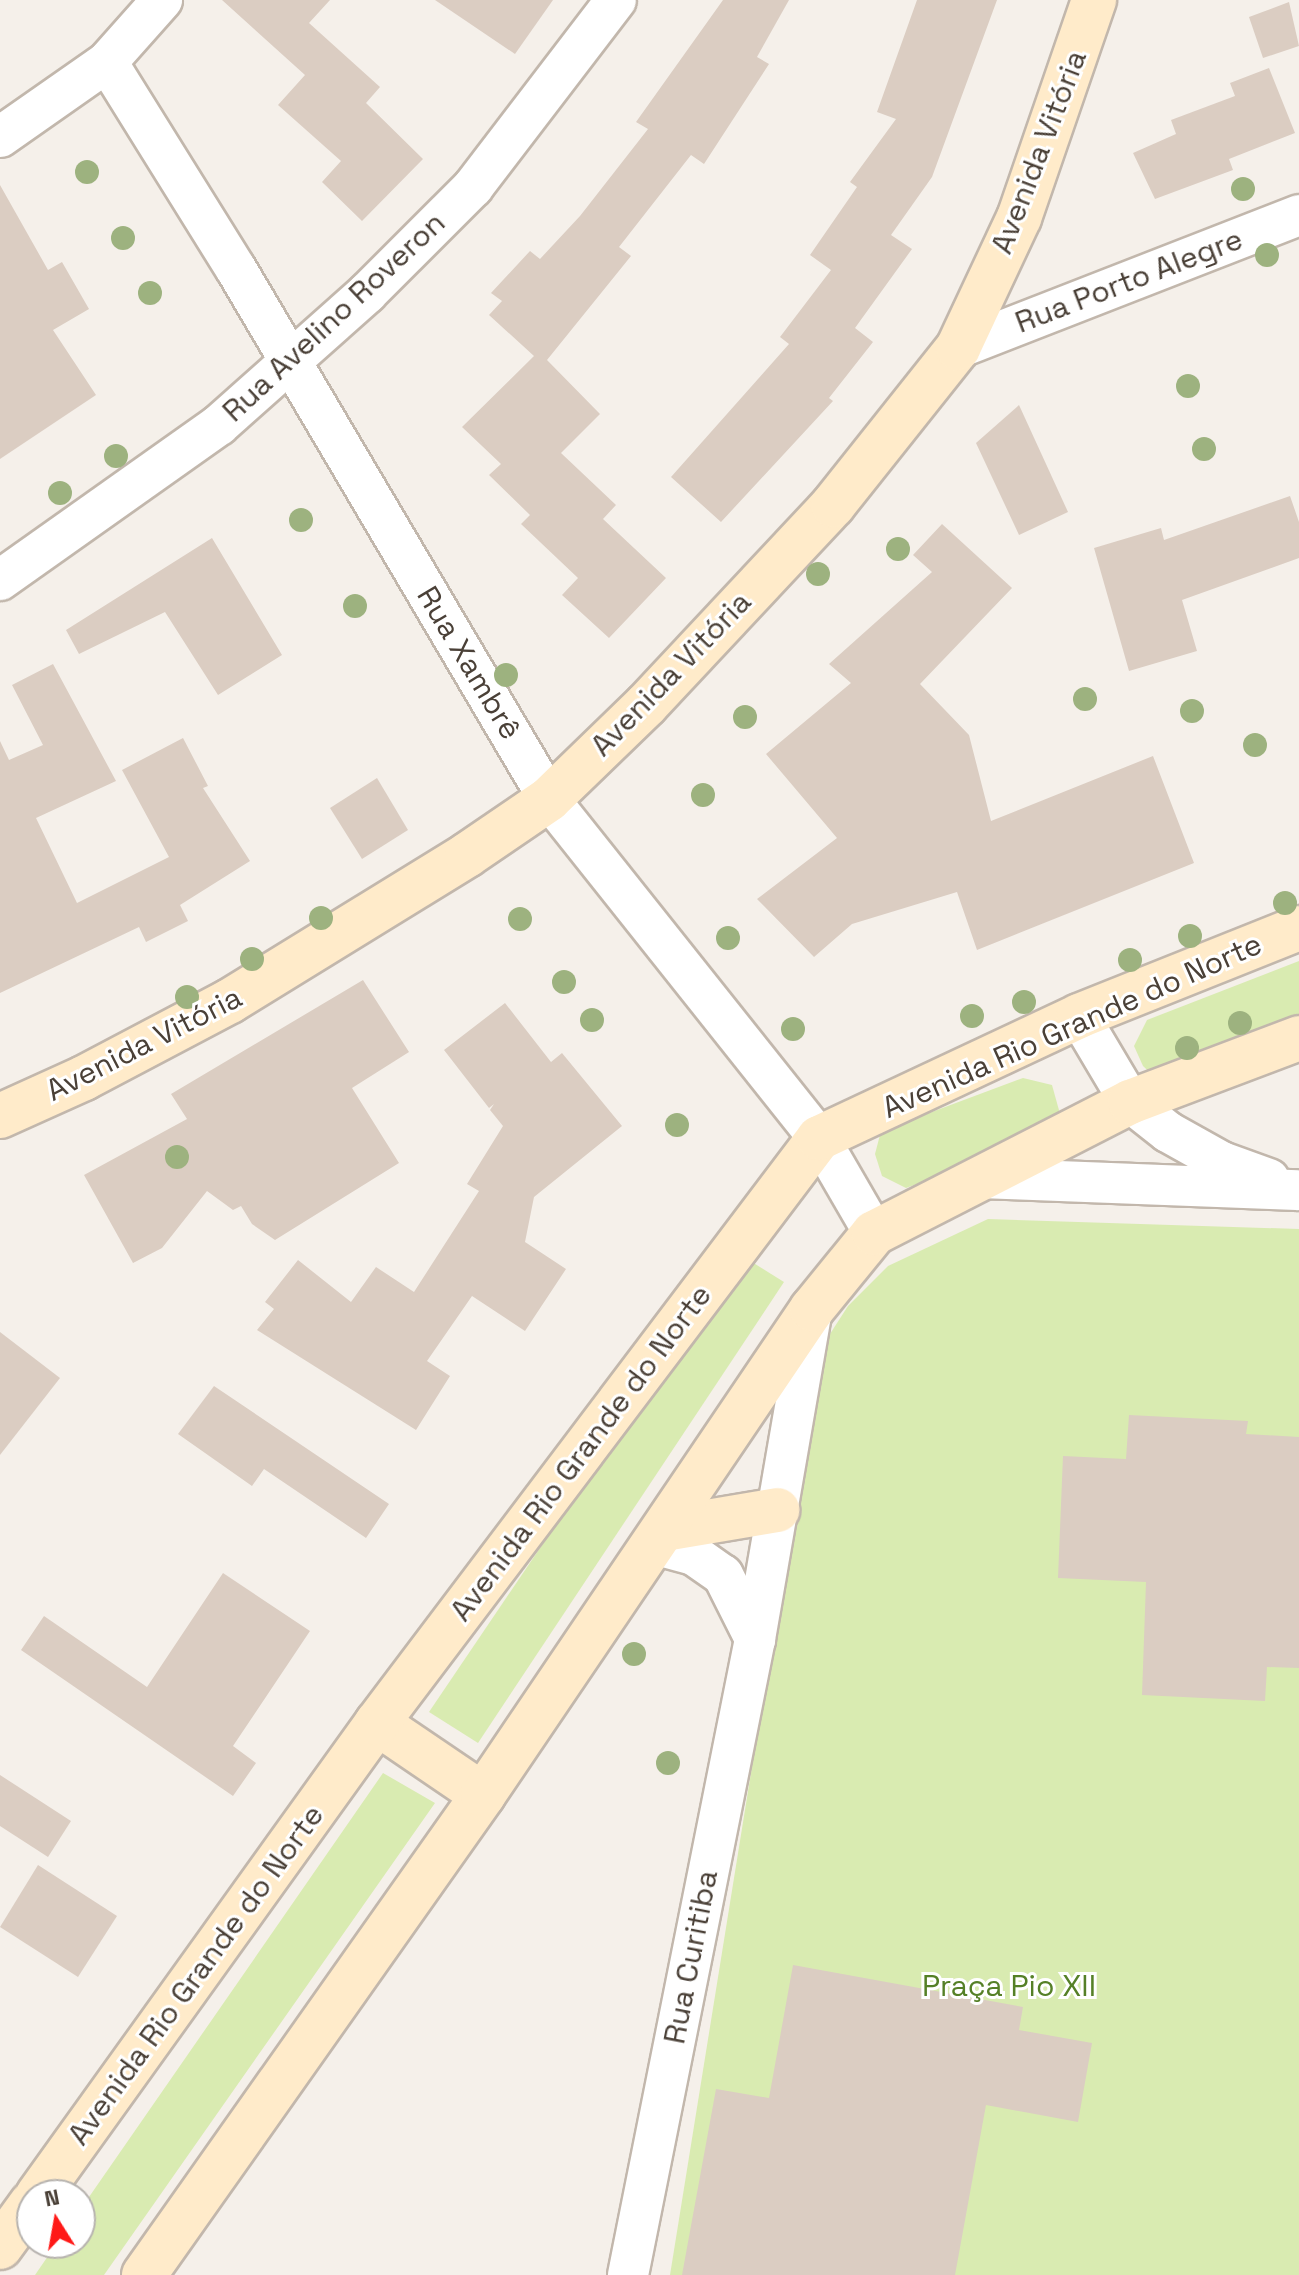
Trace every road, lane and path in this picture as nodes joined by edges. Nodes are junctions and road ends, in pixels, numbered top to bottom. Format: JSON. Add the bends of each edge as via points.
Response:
{"nodes":[{"id":1,"x":162,"y":0,"type":"edge"},
{"id":2,"x":616,"y":0,"type":"edge"},
{"id":3,"x":1094,"y":0,"type":"edge"},
{"id":4,"x":107,"y":62,"type":"junction"},
{"id":5,"x":0,"y":137,"type":"edge"},
{"id":6,"x":1299,"y":215,"type":"edge"},
{"id":7,"x":958,"y":348,"type":"junction"},
{"id":8,"x":291,"y":361,"type":"junction"},
{"id":9,"x":0,"y":580,"type":"edge"},
{"id":10,"x":549,"y":799,"type":"junction"},
{"id":11,"x":1299,"y":928,"type":"edge"},
{"id":12,"x":1079,"y":1016,"type":"junction"},
{"id":13,"x":1299,"y":1038,"type":"edge"},
{"id":14,"x":1130,"y":1102,"type":"junction"},
{"id":15,"x":0,"y":1116,"type":"edge"},
{"id":16,"x":819,"y":1138,"type":"junction"},
{"id":17,"x":981,"y":1178,"type":"junction"},
{"id":18,"x":1298,"y":1190,"type":"edge"},
{"id":19,"x":874,"y":1233,"type":"junction"},
{"id":20,"x":812,"y":1309,"type":"junction"},
{"id":21,"x":777,"y":1510,"type":"junction"},
{"id":22,"x":659,"y":1536,"type":"junction"},
{"id":23,"x":755,"y":1639,"type":"junction"},
{"id":24,"x":377,"y":1723,"type":"junction"},
{"id":25,"x":483,"y":1795,"type":"junction"},
{"id":26,"x":49,"y":2179,"type":"edge"},
{"id":27,"x":16,"y":2225,"type":"edge"},
{"id":28,"x":0,"y":2247,"type":"edge"},
{"id":29,"x":144,"y":2275,"type":"edge"},
{"id":30,"x":628,"y":2275,"type":"edge"}],
"edges":[{"from":1,"to":4,"type":"street"},
{"from":2,"to":8,"type":"street","name":"Rua Avelino Roveron","via":[[473,187]]},
{"from":3,"to":7,"type":"main road","name":"Avenida Vitória","via":[[1019,218]]},
{"from":4,"to":5,"type":"street"},
{"from":4,"to":8,"type":"street","name":"Rua Xambrê"},
{"from":6,"to":7,"type":"street","name":"Rua Porto Alegre"},
{"from":7,"to":10,"type":"main road","name":"Avenida Vitória","via":[[833,505],[647,704]]},
{"from":8,"to":9,"type":"street","name":"Rua Avelino Roveron","via":[[187,449]]},
{"from":8,"to":10,"type":"street","name":"Rua Xambrê"},
{"from":10,"to":15,"type":"main road","name":"Avenida Vitória","via":[[230,1001]]},
{"from":10,"to":16,"type":"street","name":"Rua Xambrê"},
{"from":11,"to":12,"type":"main road","name":"Avenida Rio Grande do Norte"},
{"from":12,"to":14,"type":"street"},
{"from":12,"to":16,"type":"main road","name":"Avenida Rio Grande do Norte"},
{"from":13,"to":14,"type":"main road"},
{"from":14,"to":17,"type":"main road"},
{"from":14,"to":18,"type":"street","via":[[1168,1132],[1222,1162]]},
{"from":16,"to":19,"type":"street","name":"Rua Xambrê"},
{"from":16,"to":24,"type":"main road","name":"Avenida Rio Grande do Norte"},
{"from":17,"to":18,"type":"street"},
{"from":17,"to":19,"type":"main road"},
{"from":19,"to":20,"type":"main road"},
{"from":20,"to":21,"type":"street","name":"Rua Curitiba"},
{"from":20,"to":22,"type":"main road"},
{"from":21,"to":22,"type":"main road"},
{"from":21,"to":23,"type":"street","name":"Rua Curitiba"},
{"from":22,"to":23,"type":"street","via":[[723,1575]]},
{"from":22,"to":25,"type":"main road"},
{"from":23,"to":30,"type":"street","name":"Rua Curitiba"},
{"from":24,"to":25,"type":"main road"},
{"from":24,"to":26,"type":"main road","name":"Avenida Rio Grande do Norte"},
{"from":25,"to":29,"type":"main road"},
{"from":27,"to":28,"type":"main road"}]}
